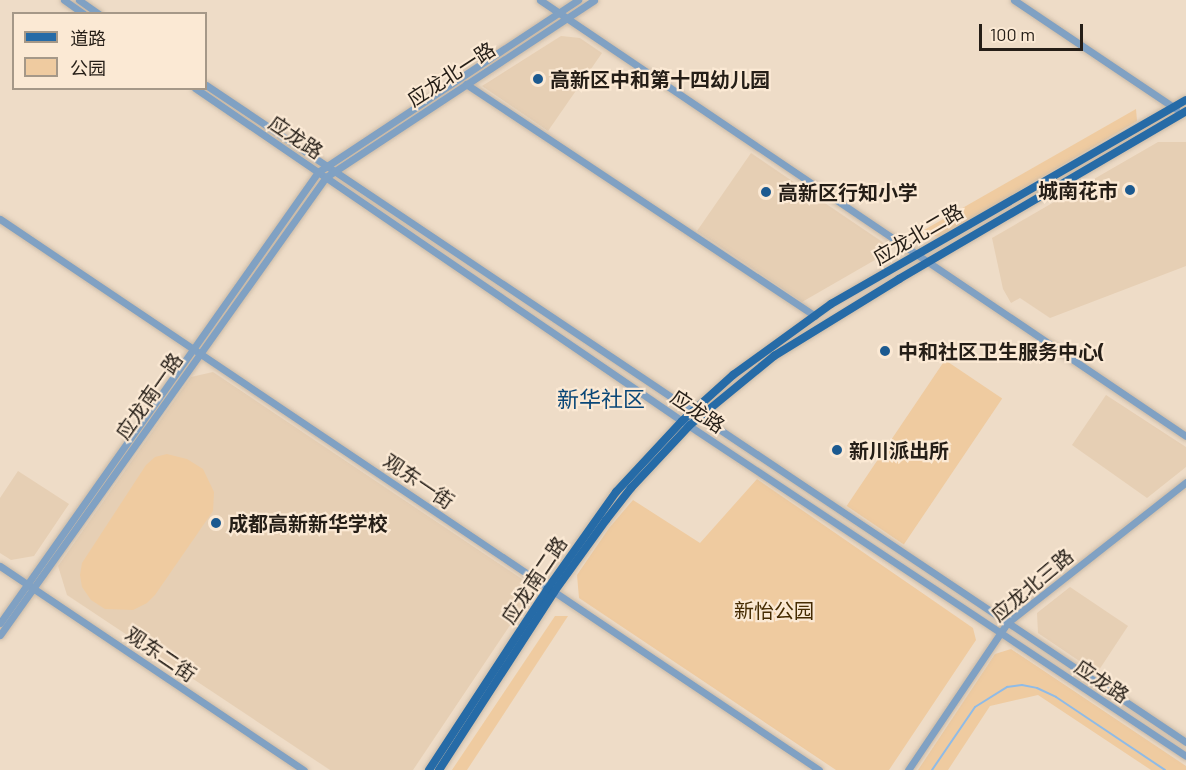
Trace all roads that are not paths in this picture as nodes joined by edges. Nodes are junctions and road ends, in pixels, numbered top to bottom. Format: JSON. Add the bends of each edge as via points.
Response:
{"nodes":[{"id":1,"x":64,"y":0,"type":"edge"},
{"id":2,"x":79,"y":0,"type":"edge"},
{"id":3,"x":540,"y":0,"type":"edge"},
{"id":4,"x":578,"y":0,"type":"edge"},
{"id":5,"x":594,"y":0,"type":"edge"},
{"id":6,"x":1014,"y":0,"type":"edge"},
{"id":7,"x":81,"y":12,"type":"edge"},
{"id":8,"x":96,"y":12,"type":"edge"},
{"id":9,"x":559,"y":13,"type":"junction"},
{"id":10,"x":566,"y":18,"type":"junction"},
{"id":11,"x":466,"y":84,"type":"junction"},
{"id":12,"x":207,"y":86,"type":"edge"},
{"id":13,"x":198,"y":90,"type":"edge"},
{"id":14,"x":1186,"y":100,"type":"edge"},
{"id":15,"x":1182,"y":112,"type":"edge"},
{"id":16,"x":327,"y":166,"type":"junction"},
{"id":17,"x":334,"y":171,"type":"junction"},
{"id":18,"x":318,"y":172,"type":"junction"},
{"id":19,"x":326,"y":177,"type":"junction"},
{"id":20,"x":0,"y":219,"type":"edge"},
{"id":21,"x":916,"y":253,"type":"junction"},
{"id":22,"x":929,"y":262,"type":"junction"},
{"id":23,"x":815,"y":316,"type":"junction"},
{"id":24,"x":196,"y":352,"type":"junction"},
{"id":25,"x":691,"y":412,"type":"junction"},
{"id":26,"x":700,"y":417,"type":"junction"},
{"id":27,"x":686,"y":423,"type":"junction"},
{"id":28,"x":1186,"y":436,"type":"edge"},
{"id":29,"x":1186,"y":482,"type":"edge"},
{"id":30,"x":0,"y":566,"type":"edge"},
{"id":31,"x":30,"y":586,"type":"junction"},
{"id":32,"x":551,"y":590,"type":"junction"},
{"id":33,"x":0,"y":622,"type":"edge"},
{"id":34,"x":1007,"y":623,"type":"junction"},
{"id":35,"x":1000,"y":633,"type":"junction"},
{"id":36,"x":0,"y":635,"type":"edge"},
{"id":37,"x":1186,"y":742,"type":"edge"},
{"id":38,"x":1186,"y":756,"type":"edge"},
{"id":39,"x":304,"y":770,"type":"edge"},
{"id":40,"x":429,"y":770,"type":"edge"},
{"id":41,"x":438,"y":770,"type":"edge"},
{"id":42,"x":819,"y":770,"type":"edge"},
{"id":43,"x":909,"y":770,"type":"edge"}],
"edges":[{"from":1,"to":7,"type":"street"},
{"from":2,"to":8,"type":"street"},
{"from":3,"to":9,"type":"street"},
{"from":4,"to":9,"type":"street","name":"应龙北一路"},
{"from":5,"to":10,"type":"street","name":"应龙北一路"},
{"from":6,"to":15,"type":"street"},
{"from":9,"to":10,"type":"street"},
{"from":9,"to":16,"type":"street","name":"应龙北一路"},
{"from":10,"to":11,"type":"street","name":"应龙北一路"},
{"from":10,"to":21,"type":"street"},
{"from":11,"to":17,"type":"street","name":"应龙北一路"},
{"from":11,"to":23,"type":"street"},
{"from":12,"to":16,"type":"street","name":"应龙路"},
{"from":13,"to":18,"type":"street","name":"应龙路"},
{"from":14,"to":15,"type":"main road","name":"应龙北二路"},
{"from":15,"to":21,"type":"main road","name":"应龙北二路"},
{"from":15,"to":22,"type":"main road","name":"应龙北二路"},
{"from":16,"to":17,"type":"street","name":"应龙路"},
{"from":16,"to":18,"type":"street","name":"应龙北一路"},
{"from":17,"to":19,"type":"street","name":"应龙北一路"},
{"from":17,"to":25,"type":"street","name":"应龙路"},
{"from":18,"to":19,"type":"street","name":"应龙路"},
{"from":18,"to":24,"type":"street","name":"应龙南一路"},
{"from":19,"to":24,"type":"street","name":"应龙南一路"},
{"from":19,"to":27,"type":"street","name":"应龙路"},
{"from":20,"to":24,"type":"street","name":"观东一街"},
{"from":21,"to":22,"type":"street"},
{"from":21,"to":23,"type":"main road","name":"应龙北二路"},
{"from":22,"to":26,"type":"main road","name":"应龙北二路","via":[[774,356]]},
{"from":22,"to":28,"type":"street"},
{"from":23,"to":25,"type":"main road","name":"应龙北二路","via":[[733,375]]},
{"from":24,"to":31,"type":"street","name":"应龙南一路"},
{"from":24,"to":32,"type":"street","name":"观东一街"},
{"from":25,"to":26,"type":"street","name":"应龙路"},
{"from":25,"to":27,"type":"main road","name":"应龙北二路"},
{"from":26,"to":27,"type":"main road","name":"应龙北二路"},
{"from":26,"to":34,"type":"street","name":"应龙路"},
{"from":27,"to":32,"type":"main road","name":"应龙南二路","via":[[616,492]]},
{"from":27,"to":35,"type":"street","name":"应龙路"},
{"from":29,"to":34,"type":"street","name":"应龙北三路"},
{"from":30,"to":31,"type":"street","name":"观东二街"},
{"from":31,"to":33,"type":"street","name":"应龙南一路"},
{"from":31,"to":36,"type":"street","name":"应龙南一路"},
{"from":31,"to":39,"type":"street","name":"观东二街"},
{"from":32,"to":40,"type":"main road","name":"应龙南二路"},
{"from":32,"to":41,"type":"main road","name":"应龙南二路"},
{"from":32,"to":42,"type":"street","name":"观东一街"},
{"from":34,"to":35,"type":"street","name":"应龙北三路"},
{"from":34,"to":37,"type":"street","name":"应龙路"},
{"from":35,"to":38,"type":"street","name":"应龙路"},
{"from":35,"to":43,"type":"street","name":"应龙北三路"}]}
